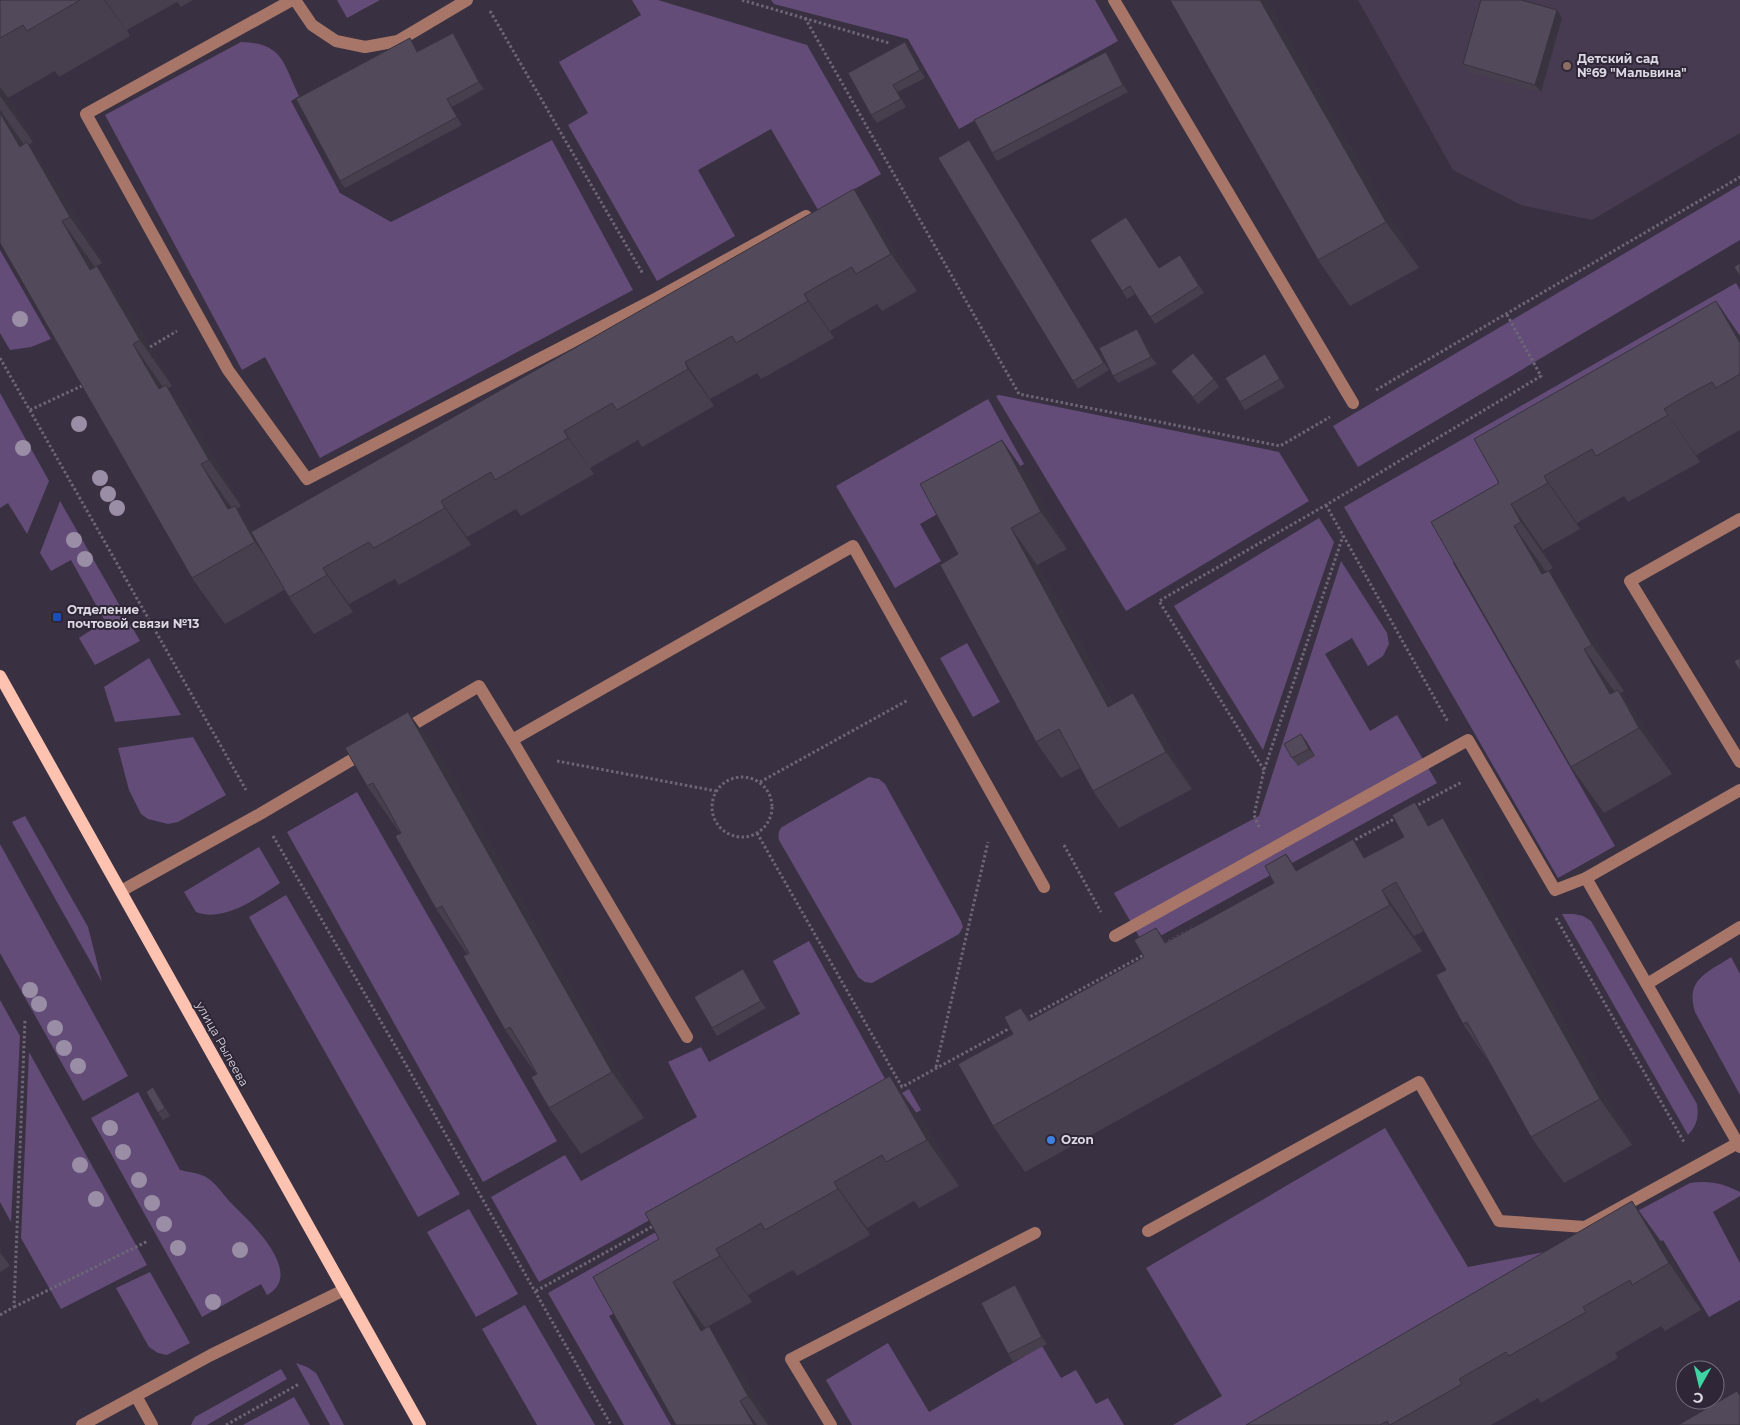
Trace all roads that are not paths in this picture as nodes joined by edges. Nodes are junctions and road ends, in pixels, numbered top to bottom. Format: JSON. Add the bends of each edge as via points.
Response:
{"nodes":[{"id":1,"x":293,"y":0,"type":"edge"},
{"id":2,"x":467,"y":0,"type":"edge"},
{"id":3,"x":1114,"y":0,"type":"edge"},
{"id":4,"x":820,"y":208,"type":"edge"},
{"id":5,"x":1353,"y":403,"type":"road end"},
{"id":6,"x":1740,"y":519,"type":"edge"},
{"id":7,"x":0,"y":676,"type":"edge"},
{"id":8,"x":395,"y":735,"type":"edge"},
{"id":9,"x":512,"y":740,"type":"junction"},
{"id":10,"x":378,"y":745,"type":"edge"},
{"id":11,"x":1740,"y":762,"type":"edge"},
{"id":12,"x":1740,"y":790,"type":"edge"},
{"id":13,"x":1586,"y":878,"type":"junction"},
{"id":14,"x":1044,"y":887,"type":"dead end"},
{"id":15,"x":121,"y":891,"type":"junction"},
{"id":16,"x":1740,"y":927,"type":"edge"},
{"id":17,"x":1115,"y":936,"type":"road end"},
{"id":18,"x":1647,"y":984,"type":"junction"},
{"id":19,"x":687,"y":1037,"type":"dead end"},
{"id":20,"x":1739,"y":1145,"type":"edge"},
{"id":21,"x":1148,"y":1231,"type":"dead end"},
{"id":22,"x":1035,"y":1233,"type":"dead end"},
{"id":23,"x":344,"y":1290,"type":"junction"},
{"id":24,"x":136,"y":1396,"type":"junction"},
{"id":25,"x":82,"y":1425,"type":"edge"},
{"id":26,"x":152,"y":1425,"type":"edge"},
{"id":27,"x":420,"y":1425,"type":"edge"},
{"id":28,"x":831,"y":1425,"type":"edge"}],
"edges":[{"from":1,"to":2,"type":"lane","via":[[312,25],[336,40],[364,47],[398,41]]},
{"from":1,"to":4,"type":"lane","via":[[86,114],[228,370],[307,479],[657,298]]},
{"from":3,"to":5,"type":"lane"},
{"from":6,"to":11,"type":"lane","via":[[1630,581]]},
{"from":7,"to":15,"type":"main road","name":"улица Рылеева"},
{"from":8,"to":9,"type":"lane","via":[[479,686]]},
{"from":9,"to":14,"type":"lane","via":[[853,546]]},
{"from":9,"to":19,"type":"lane"},
{"from":10,"to":15,"type":"lane"},
{"from":12,"to":13,"type":"lane"},
{"from":13,"to":17,"type":"lane","via":[[1555,890],[1468,740]]},
{"from":13,"to":18,"type":"lane"},
{"from":15,"to":23,"type":"main road","name":"улица Рылеева"},
{"from":16,"to":18,"type":"lane"},
{"from":18,"to":20,"type":"lane"},
{"from":20,"to":21,"type":"lane","via":[[1585,1227],[1499,1221],[1419,1082]]},
{"from":22,"to":28,"type":"lane","via":[[791,1359]]},
{"from":23,"to":24,"type":"lane"},
{"from":23,"to":27,"type":"main road","name":"улица Рылеева"},
{"from":24,"to":25,"type":"lane"},
{"from":24,"to":26,"type":"lane"}]}
